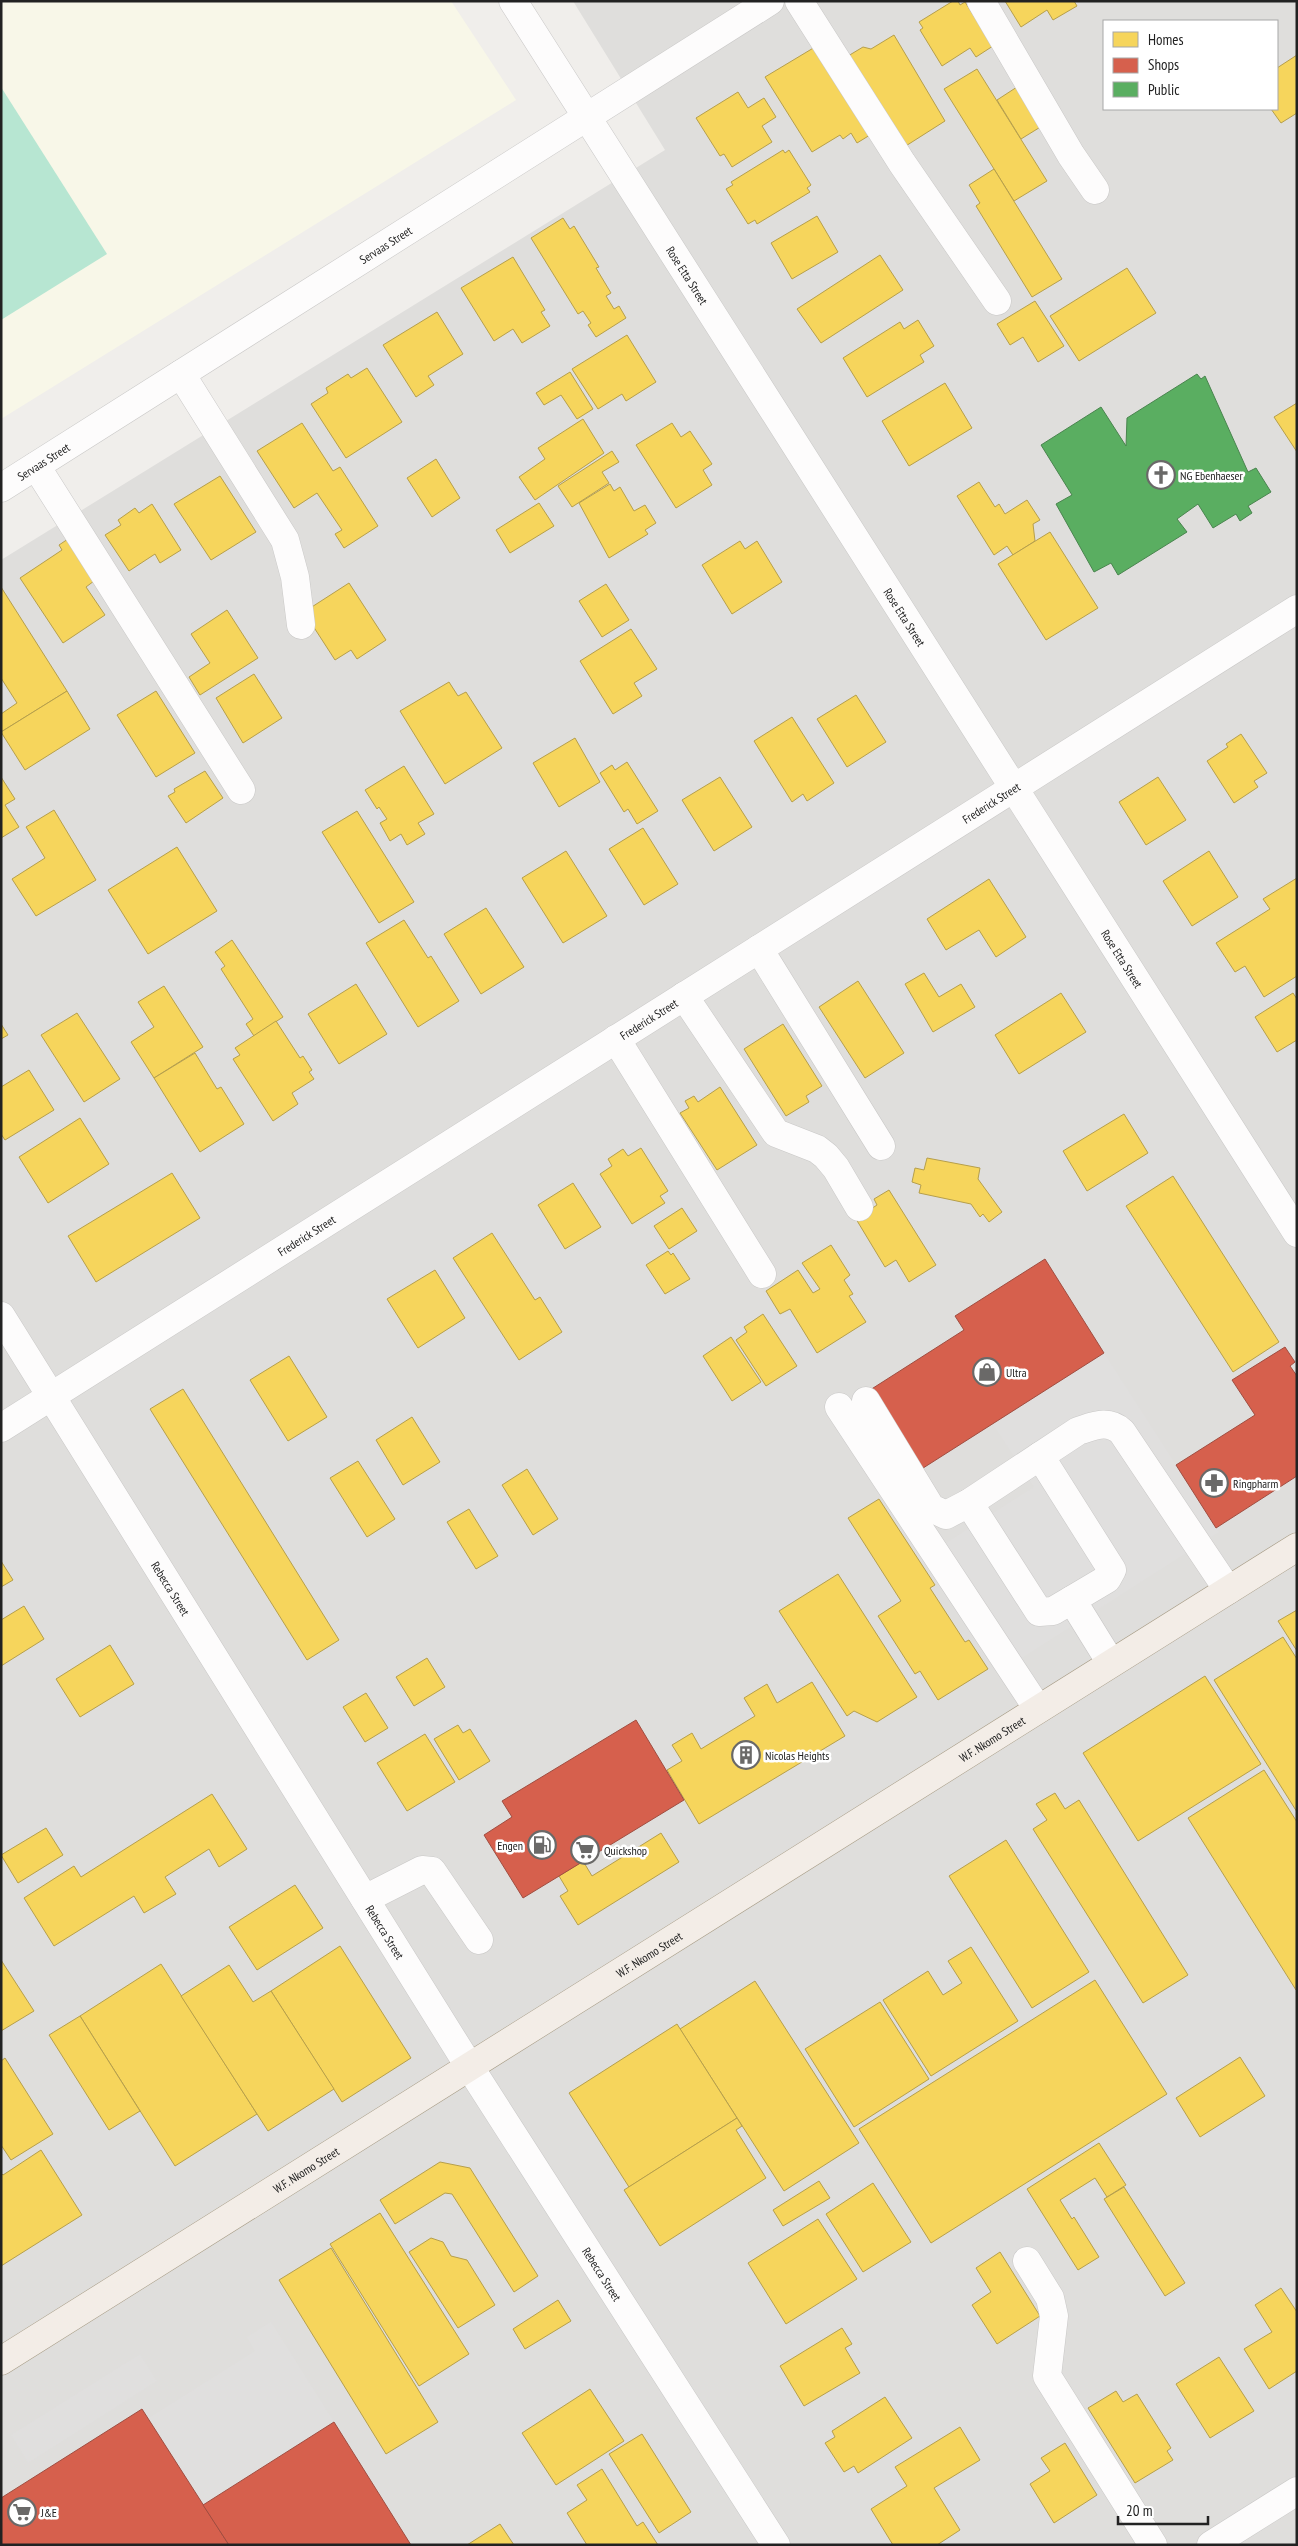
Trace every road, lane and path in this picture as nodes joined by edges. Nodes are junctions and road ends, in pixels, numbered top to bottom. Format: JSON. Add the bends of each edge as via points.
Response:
{"nodes":[{"id":1,"x":513,"y":1,"type":"edge"},
{"id":2,"x":770,"y":1,"type":"edge"},
{"id":3,"x":799,"y":1,"type":"edge"},
{"id":4,"x":981,"y":1,"type":"edge"},
{"id":5,"x":586,"y":120,"type":"junction"},
{"id":6,"x":1095,"y":190,"type":"dead end"},
{"id":7,"x":997,"y":301,"type":"dead end"},
{"id":8,"x":181,"y":374,"type":"junction"},
{"id":9,"x":36,"y":466,"type":"junction"},
{"id":10,"x":1,"y":488,"type":"edge"},
{"id":11,"x":1297,"y":609,"type":"edge"},
{"id":12,"x":300,"y":625,"type":"dead end"},
{"id":13,"x":1014,"y":787,"type":"junction"},
{"id":14,"x":241,"y":790,"type":"dead end"},
{"id":15,"x":760,"y":949,"type":"junction"},
{"id":16,"x":679,"y":999,"type":"junction"},
{"id":17,"x":616,"y":1039,"type":"junction"},
{"id":18,"x":881,"y":1146,"type":"dead end"},
{"id":19,"x":771,"y":1153,"type":"dead end"},
{"id":20,"x":859,"y":1207,"type":"dead end"},
{"id":21,"x":1297,"y":1233,"type":"edge"},
{"id":22,"x":762,"y":1274,"type":"dead end"},
{"id":23,"x":1,"y":1316,"type":"edge"},
{"id":24,"x":52,"y":1396,"type":"junction"},
{"id":25,"x":866,"y":1401,"type":"dead end"},
{"id":26,"x":839,"y":1408,"type":"dead end"},
{"id":27,"x":1,"y":1428,"type":"edge"},
{"id":28,"x":1040,"y":1456,"type":"junction"},
{"id":29,"x":969,"y":1503,"type":"junction"},
{"id":30,"x":1297,"y":1547,"type":"edge"},
{"id":31,"x":1228,"y":1590,"type":"junction"},
{"id":32,"x":1072,"y":1600,"type":"junction"},
{"id":33,"x":1111,"y":1663,"type":"junction"},
{"id":34,"x":1038,"y":1709,"type":"junction"},
{"id":35,"x":365,"y":1899,"type":"junction"},
{"id":36,"x":479,"y":1940,"type":"dead end"},
{"id":37,"x":469,"y":2066,"type":"junction"},
{"id":38,"x":1027,"y":2261,"type":"dead end"},
{"id":39,"x":2,"y":2358,"type":"edge"},
{"id":40,"x":1297,"y":2491,"type":"edge"},
{"id":41,"x":776,"y":2545,"type":"edge"},
{"id":42,"x":1153,"y":2545,"type":"edge"},
{"id":43,"x":1211,"y":2545,"type":"edge"}],
"edges":[{"from":1,"to":5,"type":"street","name":"Rose Etta Street"},
{"from":2,"to":5,"type":"street","name":"Servaas Street"},
{"from":3,"to":7,"type":"street","via":[[902,163]]},
{"from":4,"to":6,"type":"street"},
{"from":5,"to":8,"type":"street","name":"Servaas Street"},
{"from":5,"to":13,"type":"street","name":"Rose Etta Street"},
{"from":8,"to":9,"type":"street","name":"Servaas Street"},
{"from":8,"to":12,"type":"street","via":[[285,540],[295,576]]},
{"from":9,"to":10,"type":"street","name":"Servaas Street"},
{"from":9,"to":14,"type":"street"},
{"from":11,"to":13,"type":"street","name":"Frederick Street"},
{"from":13,"to":15,"type":"street","name":"Frederick Street"},
{"from":13,"to":21,"type":"street","name":"Rose Etta Street"},
{"from":15,"to":16,"type":"street","name":"Frederick Street"},
{"from":15,"to":18,"type":"street"},
{"from":16,"to":17,"type":"street","name":"Frederick Street"},
{"from":16,"to":19,"type":"street"},
{"from":16,"to":20,"type":"street","via":[[776,1133],[817,1149],[826,1156]]},
{"from":17,"to":22,"type":"street"},
{"from":17,"to":24,"type":"street","name":"Frederick Street"},
{"from":23,"to":24,"type":"street","name":"Rebecca Street"},
{"from":24,"to":27,"type":"street","name":"Frederick Street"},
{"from":24,"to":35,"type":"street","name":"Rebecca Street"},
{"from":25,"to":29,"type":"street","via":[[932,1508],[946,1516]]},
{"from":26,"to":34,"type":"street"},
{"from":28,"to":29,"type":"street"},
{"from":28,"to":31,"type":"street","via":[[1078,1431],[1097,1424],[1116,1426]]},
{"from":28,"to":32,"type":"street","via":[[1112,1570],[1107,1579]]},
{"from":29,"to":32,"type":"street","via":[[1039,1612],[1053,1611]]},
{"from":30,"to":31,"type":"main road","name":"W.F. Nkomo Street"},
{"from":31,"to":33,"type":"main road","name":"W.F. Nkomo Street"},
{"from":32,"to":33,"type":"street"},
{"from":33,"to":34,"type":"main road","name":"W.F. Nkomo Street"},
{"from":34,"to":37,"type":"main road","name":"W.F. Nkomo Street"},
{"from":35,"to":36,"type":"street","via":[[422,1870],[432,1871]]},
{"from":35,"to":37,"type":"street","name":"Rebecca Street"},
{"from":37,"to":39,"type":"main road","name":"W.F. Nkomo Street"},
{"from":37,"to":41,"type":"street","name":"Rebecca Street"},
{"from":38,"to":42,"type":"street","via":[[1050,2298],[1054,2316],[1047,2376]]},
{"from":40,"to":43,"type":"street"}]}
